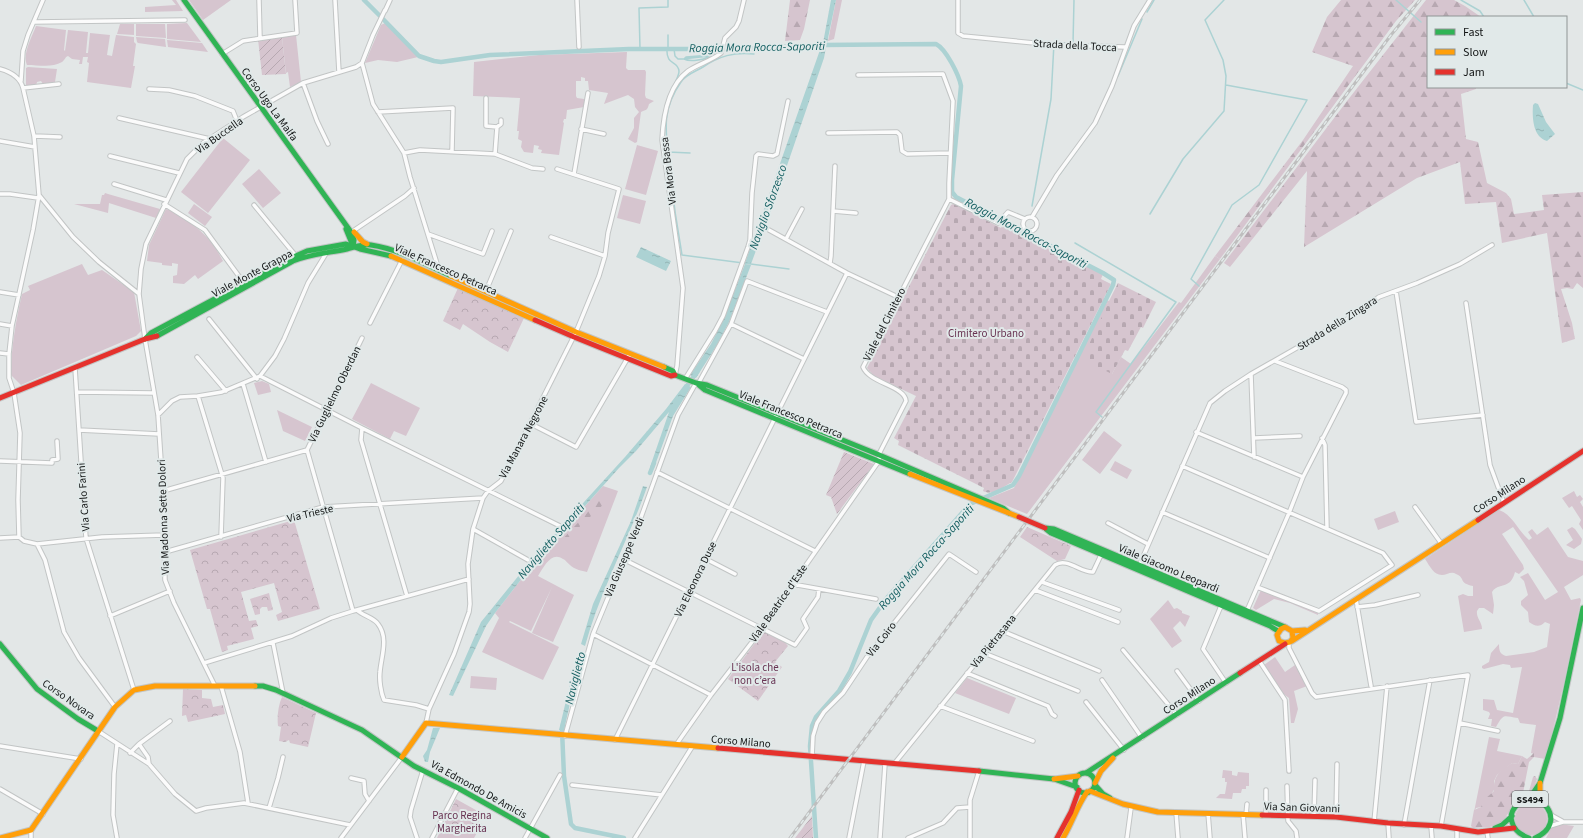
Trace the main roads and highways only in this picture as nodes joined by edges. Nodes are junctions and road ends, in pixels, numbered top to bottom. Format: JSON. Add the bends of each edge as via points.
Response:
{"nodes":[{"id":1,"x":184,"y":0,"type":"edge"},
{"id":2,"x":340,"y":219,"type":"junction"},
{"id":3,"x":346,"y":228,"type":"junction"},
{"id":4,"x":341,"y":245,"type":"junction"},
{"id":5,"x":370,"y":245,"type":"junction"},
{"id":6,"x":353,"y":246,"type":"junction"},
{"id":7,"x":575,"y":334,"type":"junction"},
{"id":8,"x":145,"y":339,"type":"junction"},
{"id":9,"x":0,"y":398,"type":"edge"},
{"id":10,"x":1583,"y":447,"type":"edge"},
{"id":11,"x":1583,"y":451,"type":"edge"},
{"id":12,"x":879,"y":458,"type":"junction"},
{"id":13,"x":1568,"y":461,"type":"junction"},
{"id":14,"x":985,"y":503,"type":"junction"},
{"id":15,"x":1045,"y":528,"type":"junction"},
{"id":16,"x":1138,"y":568,"type":"junction"},
{"id":17,"x":1583,"y":608,"type":"edge"},
{"id":18,"x":1246,"y":614,"type":"junction"},
{"id":19,"x":1285,"y":627,"type":"junction"},
{"id":20,"x":1308,"y":630,"type":"junction"},
{"id":21,"x":1278,"y":631,"type":"junction"},
{"id":22,"x":1292,"y":631,"type":"junction"},
{"id":23,"x":1279,"y":641,"type":"junction"},
{"id":24,"x":1289,"y":642,"type":"junction"},
{"id":25,"x":0,"y":644,"type":"edge"},
{"id":26,"x":1275,"y":651,"type":"junction"},
{"id":27,"x":98,"y":731,"type":"junction"},
{"id":28,"x":1114,"y":756,"type":"junction"},
{"id":29,"x":402,"y":757,"type":"junction"},
{"id":30,"x":1086,"y":773,"type":"junction"},
{"id":31,"x":1078,"y":776,"type":"junction"},
{"id":32,"x":1054,"y":779,"type":"junction"},
{"id":33,"x":1540,"y":783,"type":"junction"},
{"id":34,"x":1095,"y":784,"type":"junction"},
{"id":35,"x":1078,"y":788,"type":"junction"},
{"id":36,"x":1088,"y":792,"type":"junction"},
{"id":37,"x":1529,"y":799,"type":"junction"},
{"id":38,"x":1116,"y":802,"type":"junction"},
{"id":39,"x":1543,"y":803,"type":"junction"},
{"id":40,"x":1512,"y":816,"type":"junction"},
{"id":41,"x":1487,"y":831,"type":"junction"},
{"id":42,"x":1516,"y":833,"type":"edge"},
{"id":43,"x":1544,"y":836,"type":"edge"},
{"id":44,"x":0,"y":838,"type":"edge"},
{"id":45,"x":547,"y":838,"type":"edge"},
{"id":46,"x":1057,"y":838,"type":"edge"},
{"id":47,"x":1063,"y":838,"type":"edge"},
{"id":48,"x":1528,"y":838,"type":"edge"},
{"id":49,"x":1535,"y":838,"type":"edge"}],
"edges":[{"from":1,"to":2,"type":"main road","name":"Corso Ugo La Malfa"},
{"from":2,"to":3,"type":"main road","name":"Corso Ugo La Malfa"},
{"from":2,"to":5,"type":"main road","name":"Corso Ugo La Malfa","via":[[363,242]]},
{"from":3,"to":4,"type":"main road","via":[[345,240]]},
{"from":3,"to":6,"type":"main road","name":"Corso Ugo La Malfa"},
{"from":4,"to":6,"type":"main road","name":"Viale Monte Grappa"},
{"from":4,"to":8,"type":"main road","name":"Viale Monte Grappa","via":[[307,251],[296,256],[151,333]]},
{"from":5,"to":6,"type":"main road","name":"Viale Francesco Petrarca"},
{"from":5,"to":7,"type":"main road","name":"Viale Francesco Petrarca","via":[[393,250],[440,270]]},
{"from":6,"to":7,"type":"main road","name":"Viale Francesco Petrarca","via":[[382,252]]},
{"from":6,"to":8,"type":"main road","name":"Viale Monte Grappa","via":[[293,261],[153,338]]},
{"from":7,"to":12,"type":"main road","name":"Viale Francesco Petrarca","via":[[673,371],[675,375],[696,383],[705,390]]},
{"from":8,"to":9,"type":"main road","name":"Viale Monte Grappa"},
{"from":10,"to":13,"type":"main road","name":"Corso Milano"},
{"from":11,"to":13,"type":"main road","name":"Corso Milano"},
{"from":12,"to":14,"type":"main road","name":"Viale Giacomo Leopardi"},
{"from":12,"to":14,"type":"main road","name":"Viale Giacomo Leopardi","via":[[976,496]]},
{"from":13,"to":20,"type":"main road","name":"Corso Milano"},
{"from":14,"to":15,"type":"main road","name":"Viale Giacomo Leopardi","bridge":true,"via":[[1003,508]]},
{"from":15,"to":16,"type":"main road","name":"Viale Giacomo Leopardi"},
{"from":15,"to":16,"type":"main road","name":"Viale Giacomo Leopardi","via":[[1101,555]]},
{"from":16,"to":18,"type":"main road","name":"Viale Giacomo Leopardi"},
{"from":16,"to":18,"type":"main road","name":"Viale Giacomo Leopardi","via":[[1221,606]]},
{"from":17,"to":33,"type":"main road","number":"SS494","via":[[1560,718]]},
{"from":18,"to":19,"type":"main road","name":"Viale Giacomo Leopardi"},
{"from":18,"to":21,"type":"main road","name":"Viale Giacomo Leopardi"},
{"from":19,"to":21,"type":"main road"},
{"from":19,"to":22,"type":"main road"},
{"from":20,"to":22,"type":"main road","name":"Corso Milano"},
{"from":20,"to":24,"type":"main road","name":"Corso Milano"},
{"from":21,"to":23,"type":"main road"},
{"from":22,"to":24,"type":"main road","via":[[1293,638]]},
{"from":23,"to":24,"type":"main road"},
{"from":23,"to":26,"type":"main road"},
{"from":24,"to":26,"type":"main road","name":"Corso Milano"},
{"from":25,"to":27,"type":"main road","name":"Corso Novara","via":[[37,689]]},
{"from":26,"to":28,"type":"main road","name":"Corso Milano"},
{"from":27,"to":29,"type":"main road","name":"Via Edmondo De Amicis","via":[[115,707],[134,690],[155,686],[263,686],[358,728]]},
{"from":27,"to":44,"type":"main road","via":[[32,830]]},
{"from":28,"to":30,"type":"main road","name":"Corso Milano"},
{"from":28,"to":34,"type":"main road","name":"Corso Milano","via":[[1101,771]]},
{"from":29,"to":32,"type":"main road","name":"Corso Milano","via":[[426,723]]},
{"from":29,"to":45,"type":"main road","name":"Via Edmondo De Amicis"},
{"from":30,"to":31,"type":"main road"},
{"from":30,"to":34,"type":"main road","via":[[1093,776]]},
{"from":31,"to":32,"type":"main road","name":"Corso Milano"},
{"from":31,"to":35,"type":"main road"},
{"from":32,"to":35,"type":"main road","name":"Corso Milano"},
{"from":33,"to":37,"type":"main road","number":"SS494"},
{"from":33,"to":39,"type":"main road","number":"SS494"},
{"from":34,"to":36,"type":"main road"},
{"from":34,"to":38,"type":"main road","name":"Via San Giovanni","via":[[1103,794]]},
{"from":35,"to":36,"type":"main road"},
{"from":35,"to":46,"type":"main road","via":[[1071,812]]},
{"from":36,"to":38,"type":"main road","name":"Via San Giovanni"},
{"from":36,"to":47,"type":"main road","via":[[1080,802]]},
{"from":37,"to":39,"type":"main road","number":"SS494"},
{"from":37,"to":40,"type":"main road","number":"SS494","via":[[1519,803]]},
{"from":38,"to":41,"type":"main road","name":"Via San Giovanni","via":[[1131,808],[1158,812],[1336,817]]},
{"from":39,"to":43,"type":"main road","number":"SS494","via":[[1551,815],[1550,826]]},
{"from":40,"to":41,"type":"main road","name":"Via San Giovanni","via":[[1502,825]]},
{"from":40,"to":42,"type":"main road","number":"SS494"},
{"from":41,"to":42,"type":"main road","name":"Via San Giovanni"},
{"from":42,"to":48,"type":"main road"},
{"from":43,"to":49,"type":"main road"}]}
